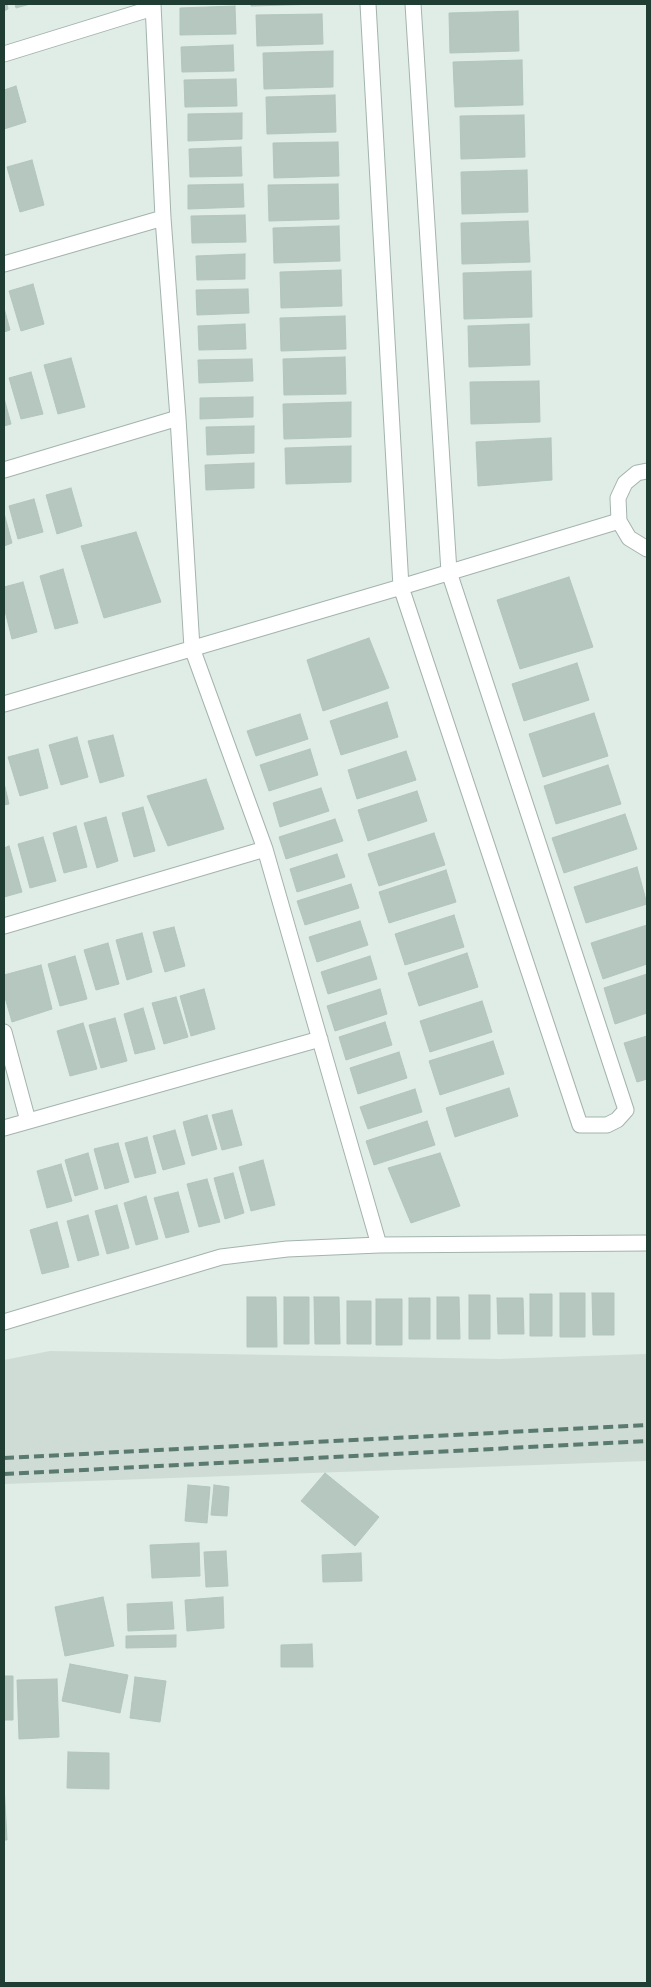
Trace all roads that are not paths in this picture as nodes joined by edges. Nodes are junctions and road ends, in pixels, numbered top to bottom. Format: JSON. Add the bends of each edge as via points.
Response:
{"nodes":[{"id":1,"x":368,"y":4,"type":"edge"},
{"id":2,"x":413,"y":4,"type":"edge"},
{"id":3,"x":153,"y":6,"type":"edge"},
{"id":4,"x":4,"y":54,"type":"edge"},
{"id":5,"x":163,"y":218,"type":"junction"},
{"id":6,"x":4,"y":264,"type":"edge"},
{"id":7,"x":178,"y":418,"type":"junction"},
{"id":8,"x":4,"y":470,"type":"edge"},
{"id":9,"x":647,"y":471,"type":"edge"},
{"id":10,"x":619,"y":521,"type":"junction"},
{"id":11,"x":647,"y":549,"type":"edge"},
{"id":12,"x":449,"y":572,"type":"junction"},
{"id":13,"x":401,"y":587,"type":"junction"},
{"id":14,"x":192,"y":648,"type":"junction"},
{"id":15,"x":4,"y":704,"type":"edge"},
{"id":16,"x":265,"y":849,"type":"junction"},
{"id":17,"x":4,"y":926,"type":"edge"},
{"id":18,"x":4,"y":1032,"type":"edge"},
{"id":19,"x":320,"y":1039,"type":"junction"},
{"id":20,"x":28,"y":1121,"type":"junction"},
{"id":21,"x":4,"y":1128,"type":"edge"},
{"id":22,"x":647,"y":1243,"type":"edge"},
{"id":23,"x":379,"y":1245,"type":"junction"},
{"id":24,"x":4,"y":1322,"type":"edge"}],
"edges":[{"from":1,"to":13,"type":"street"},
{"from":2,"to":12,"type":"street"},
{"from":3,"to":4,"type":"street"},
{"from":3,"to":5,"type":"street"},
{"from":5,"to":6,"type":"street"},
{"from":5,"to":7,"type":"street"},
{"from":7,"to":8,"type":"street"},
{"from":7,"to":14,"type":"street"},
{"from":9,"to":10,"type":"street","via":[[637,473],[625,483],[618,498]]},
{"from":10,"to":11,"type":"street","via":[[629,538]]},
{"from":10,"to":12,"type":"street"},
{"from":12,"to":13,"type":"street"},
{"from":12,"to":13,"type":"street","via":[[626,1110],[607,1126],[580,1126]]},
{"from":13,"to":14,"type":"street"},
{"from":14,"to":15,"type":"street"},
{"from":14,"to":16,"type":"street"},
{"from":16,"to":17,"type":"street"},
{"from":16,"to":19,"type":"street"},
{"from":18,"to":20,"type":"street"},
{"from":19,"to":20,"type":"street"},
{"from":19,"to":23,"type":"street"},
{"from":20,"to":21,"type":"street"},
{"from":22,"to":23,"type":"street"},
{"from":23,"to":24,"type":"street","via":[[287,1249],[221,1257]]}]}
